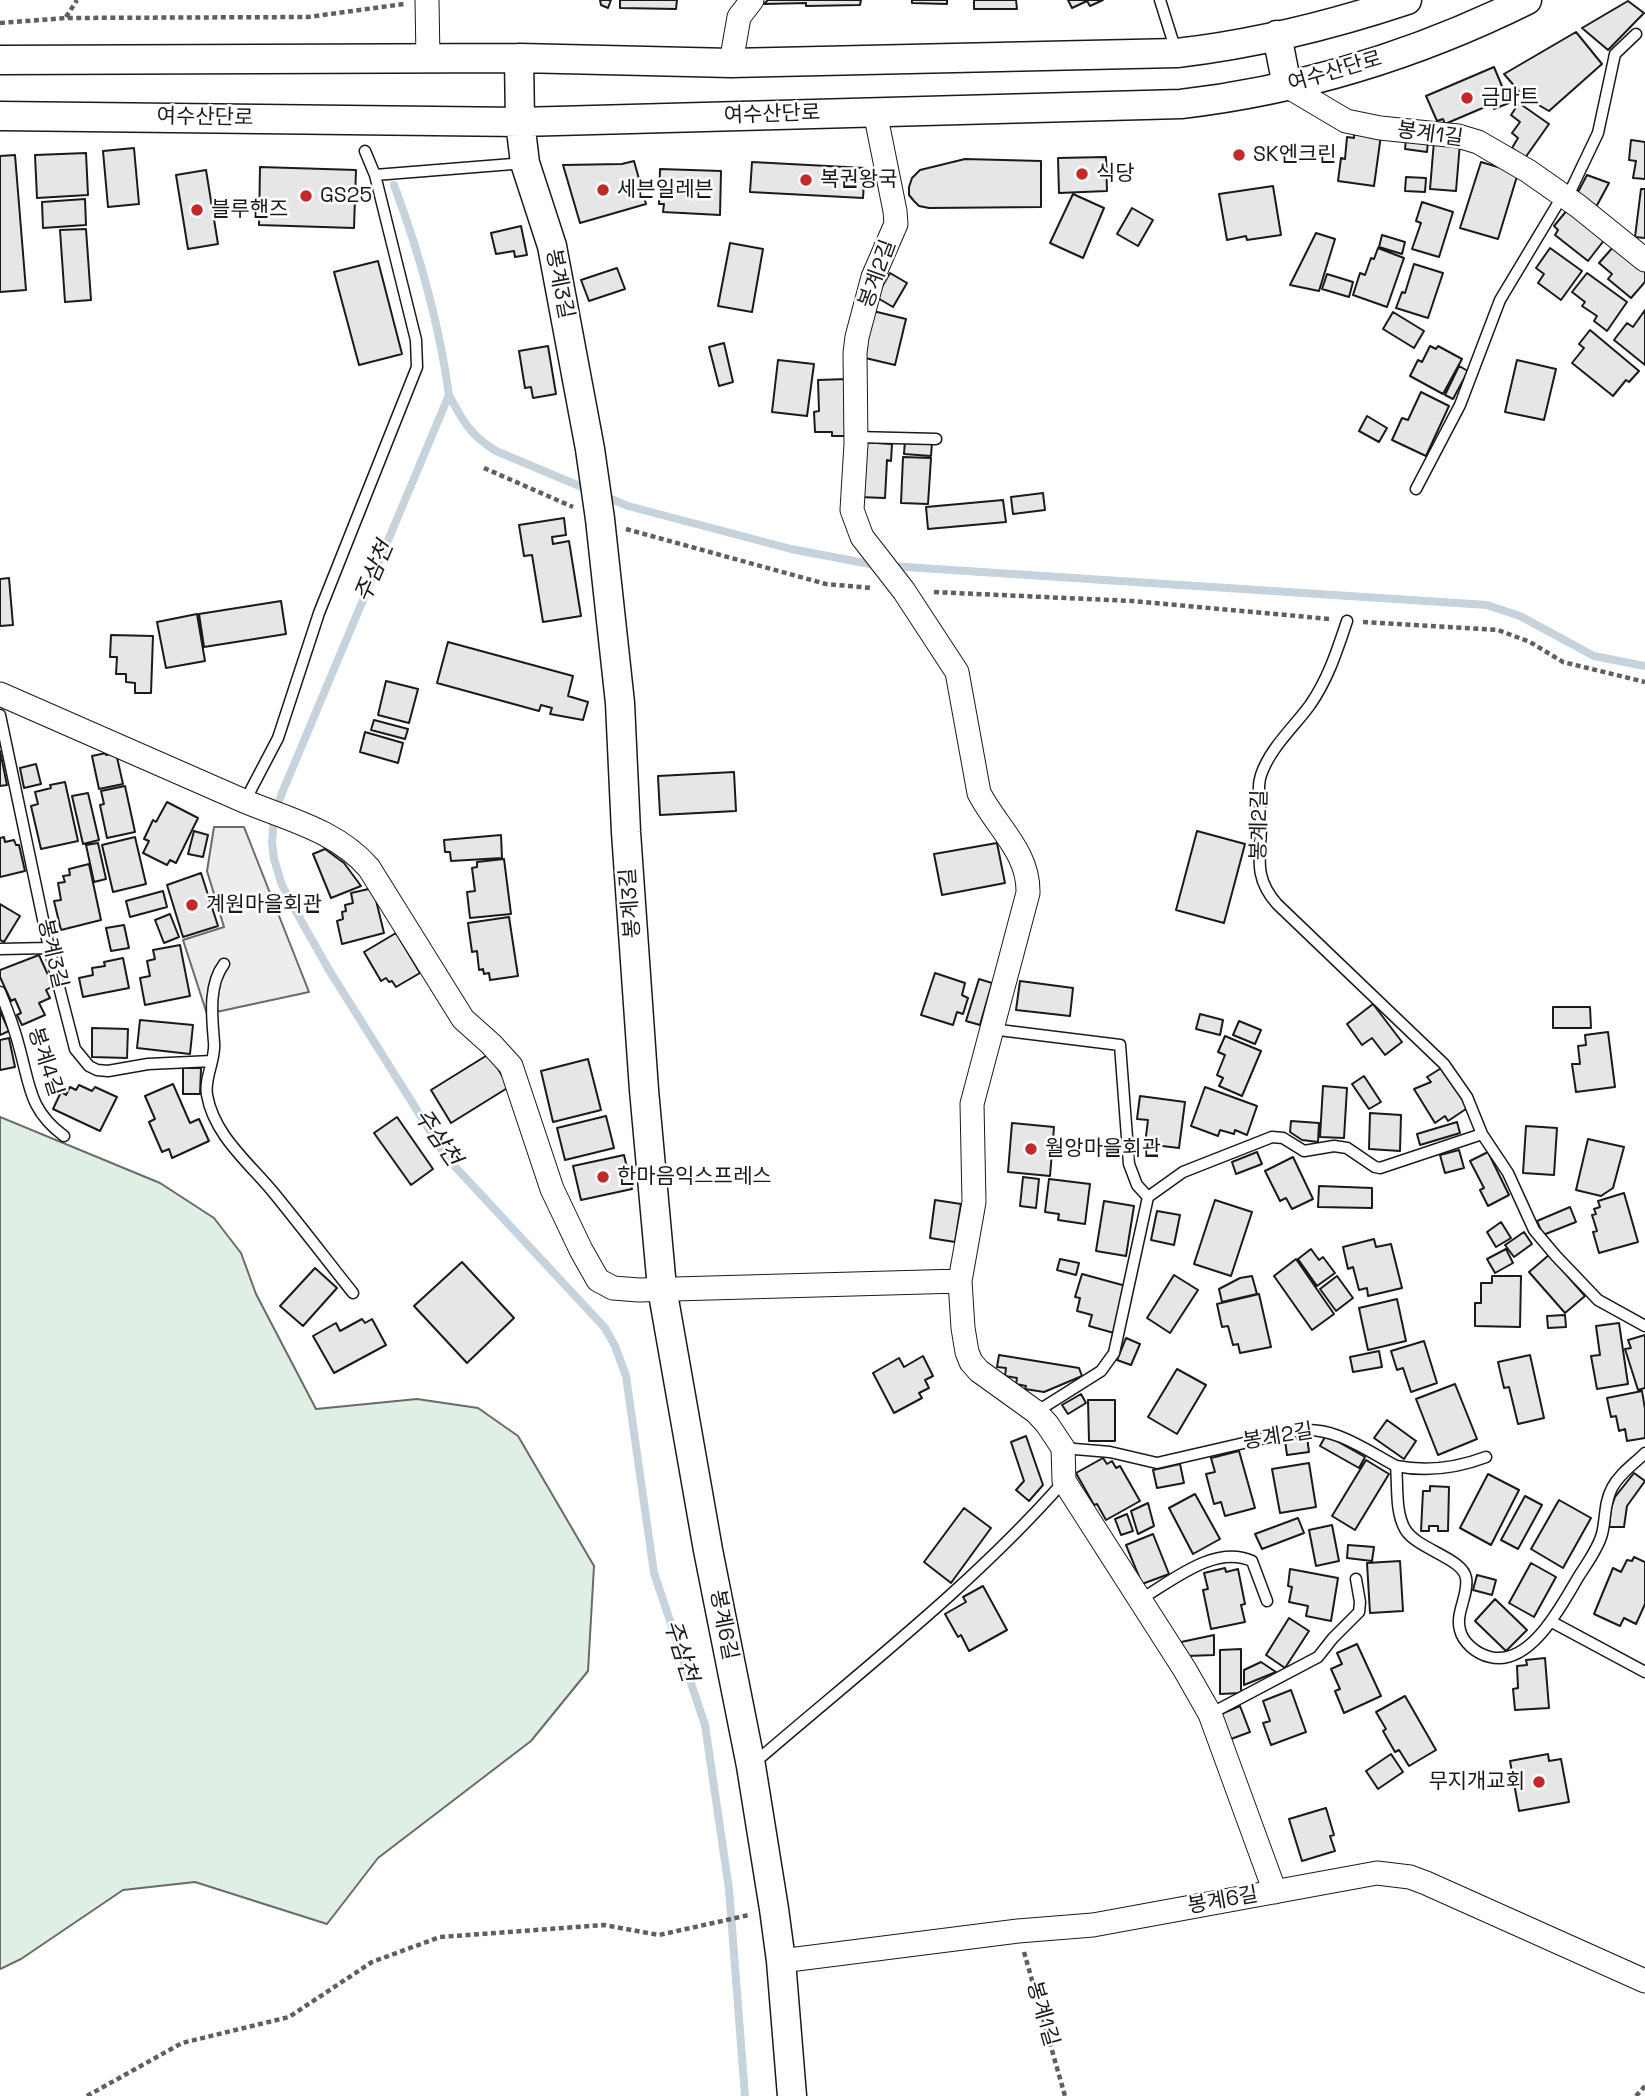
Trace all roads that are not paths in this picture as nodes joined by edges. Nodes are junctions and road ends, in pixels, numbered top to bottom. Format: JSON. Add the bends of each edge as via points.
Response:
{"nodes":[{"id":1,"x":752,"y":0,"type":"edge"},
{"id":2,"x":1160,"y":0,"type":"edge"},
{"id":3,"x":1407,"y":0,"type":"edge"},
{"id":4,"x":1527,"y":0,"type":"edge"},
{"id":5,"x":427,"y":2,"type":"edge"},
{"id":6,"x":1636,"y":34,"type":"dead end"},
{"id":7,"x":1277,"y":35,"type":"junction"},
{"id":8,"x":1177,"y":53,"type":"junction"},
{"id":9,"x":519,"y":58,"type":"junction"},
{"id":10,"x":428,"y":59,"type":"junction"},
{"id":11,"x":0,"y":60,"type":"edge"},
{"id":12,"x":731,"y":63,"type":"junction"},
{"id":13,"x":1287,"y":86,"type":"junction"},
{"id":14,"x":875,"y":112,"type":"junction"},
{"id":15,"x":0,"y":116,"type":"edge"},
{"id":16,"x":520,"y":122,"type":"junction"},
{"id":17,"x":365,"y":150,"type":"dead end"},
{"id":18,"x":525,"y":163,"type":"junction"},
{"id":19,"x":375,"y":175,"type":"junction"},
{"id":20,"x":1565,"y":197,"type":"junction"},
{"id":21,"x":1645,"y":260,"type":"edge"},
{"id":22,"x":856,"y":437,"type":"junction"},
{"id":23,"x":936,"y":439,"type":"dead end"},
{"id":24,"x":1416,"y":489,"type":"dead end"},
{"id":25,"x":1347,"y":621,"type":"road end"},
{"id":26,"x":0,"y":694,"type":"edge"},
{"id":27,"x":0,"y":715,"type":"edge"},
{"id":28,"x":250,"y":803,"type":"junction"},
{"id":29,"x":0,"y":948,"type":"edge"},
{"id":30,"x":50,"y":948,"type":"junction"},
{"id":31,"x":224,"y":964,"type":"dead end"},
{"id":32,"x":0,"y":992,"type":"edge"},
{"id":33,"x":991,"y":1029,"type":"junction"},
{"id":34,"x":212,"y":1061,"type":"junction"},
{"id":35,"x":1482,"y":1134,"type":"junction"},
{"id":36,"x":64,"y":1136,"type":"dead end"},
{"id":37,"x":1148,"y":1197,"type":"junction"},
{"id":38,"x":960,"y":1281,"type":"junction"},
{"id":39,"x":662,"y":1288,"type":"junction"},
{"id":40,"x":353,"y":1293,"type":"dead end"},
{"id":41,"x":1645,"y":1326,"type":"edge"},
{"id":42,"x":1036,"y":1412,"type":"junction"},
{"id":43,"x":1063,"y":1448,"type":"junction"},
{"id":44,"x":1645,"y":1453,"type":"edge"},
{"id":45,"x":1486,"y":1457,"type":"dead end"},
{"id":46,"x":1396,"y":1466,"type":"junction"},
{"id":47,"x":1064,"y":1481,"type":"junction"},
{"id":48,"x":1356,"y":1578,"type":"dead end"},
{"id":49,"x":1140,"y":1599,"type":"junction"},
{"id":50,"x":1268,"y":1601,"type":"dead end"},
{"id":51,"x":1552,"y":1622,"type":"junction"},
{"id":52,"x":1645,"y":1672,"type":"edge"},
{"id":53,"x":1210,"y":1714,"type":"junction"},
{"id":54,"x":751,"y":1766,"type":"junction"},
{"id":55,"x":1275,"y":1892,"type":"junction"},
{"id":56,"x":781,"y":1961,"type":"junction"},
{"id":57,"x":1645,"y":1981,"type":"edge"},
{"id":58,"x":792,"y":2096,"type":"edge"}],
"edges":[{"from":1,"to":12,"type":"street","via":[[739,16]]},
{"from":2,"to":8,"type":"lane"},
{"from":3,"to":7,"type":"street"},
{"from":4,"to":13,"type":"street","name":"여수산단로","via":[[1402,53]]},
{"from":5,"to":10,"type":"street"},
{"from":6,"to":20,"type":"lane","via":[[1615,54],[1598,133]]},
{"from":7,"to":8,"type":"street"},
{"from":7,"to":13,"type":"street"},
{"from":8,"to":12,"type":"street"},
{"from":9,"to":10,"type":"street"},
{"from":9,"to":12,"type":"street"},
{"from":9,"to":16,"type":"street","name":"봉계3길"},
{"from":10,"to":11,"type":"street"},
{"from":13,"to":14,"type":"street","name":"여수산단로","via":[[1221,100],[1148,106]]},
{"from":13,"to":20,"type":"street","name":"봉계1길","via":[[1353,123],[1468,138]]},
{"from":14,"to":16,"type":"street","name":"여수산단로"},
{"from":14,"to":22,"type":"street","name":"봉계2길","via":[[895,224],[873,277],[855,353]]},
{"from":15,"to":16,"type":"street","name":"여수산단로"},
{"from":16,"to":18,"type":"street","name":"봉계3길"},
{"from":17,"to":19,"type":"lane"},
{"from":18,"to":19,"type":"lane"},
{"from":18,"to":39,"type":"street","name":"봉계3길","via":[[552,246],[600,519],[620,703],[644,1090]]},
{"from":19,"to":28,"type":"lane","via":[[416,340],[417,367],[319,613],[278,738]]},
{"from":20,"to":21,"type":"street","name":"봉계1길"},
{"from":20,"to":24,"type":"lane","via":[[1500,300],[1460,405]]},
{"from":22,"to":23,"type":"lane"},
{"from":22,"to":33,"type":"street","name":"봉계2길","via":[[852,510],[862,537],[957,672],[979,793],[1020,855],[1028,879]]},
{"from":25,"to":35,"type":"lane","name":"봉계2길","via":[[1332,666],[1260,777],[1258,859],[1262,883],[1277,904],[1444,1064],[1467,1097]]},
{"from":26,"to":28,"type":"street"},
{"from":27,"to":30,"type":"lane","name":"봉계3길"},
{"from":28,"to":39,"type":"street","via":[[335,839],[369,868],[463,1019],[511,1066],[555,1195],[598,1280],[625,1290]]},
{"from":29,"to":30,"type":"lane"},
{"from":30,"to":34,"type":"lane","name":"봉계3길","via":[[75,1049],[89,1066],[108,1071]]},
{"from":31,"to":34,"type":"lane","via":[[213,994]]},
{"from":32,"to":36,"type":"lane","name":"봉계4길","via":[[33,1099],[50,1125]]},
{"from":33,"to":37,"type":"lane","via":[[1120,1045],[1129,1164],[1137,1185]]},
{"from":33,"to":38,"type":"street","via":[[972,1104],[974,1202]]},
{"from":34,"to":40,"type":"lane","via":[[207,1096],[222,1134]]},
{"from":35,"to":37,"type":"lane","via":[[1380,1168],[1347,1147],[1304,1151],[1272,1137],[1183,1172]]},
{"from":35,"to":41,"type":"lane","name":"봉계2길","via":[[1508,1173],[1534,1230],[1556,1256],[1598,1300]]},
{"from":37,"to":42,"type":"lane","via":[[1114,1353],[1101,1371]]},
{"from":38,"to":39,"type":"street"},
{"from":38,"to":42,"type":"street","via":[[971,1362]]},
{"from":39,"to":54,"type":"street","name":"봉계6길"},
{"from":42,"to":43,"type":"street"},
{"from":43,"to":46,"type":"lane","name":"봉계2길","via":[[1157,1463],[1311,1428],[1336,1434]]},
{"from":43,"to":47,"type":"street"},
{"from":44,"to":51,"type":"lane","via":[[1610,1491],[1602,1535]]},
{"from":45,"to":46,"type":"lane","via":[[1443,1468]]},
{"from":46,"to":51,"type":"lane","via":[[1404,1527],[1415,1540],[1466,1575],[1458,1621],[1465,1642],[1486,1656],[1502,1658],[1525,1647]]},
{"from":47,"to":49,"type":"street"},
{"from":47,"to":54,"type":"lane","via":[[949,1594]]},
{"from":48,"to":53,"type":"lane","via":[[1359,1612],[1318,1657]]},
{"from":49,"to":50,"type":"lane","via":[[1192,1569],[1233,1555],[1252,1561]]},
{"from":49,"to":53,"type":"street"},
{"from":51,"to":52,"type":"lane"},
{"from":53,"to":55,"type":"street"},
{"from":54,"to":56,"type":"street","name":"봉계6길"},
{"from":55,"to":56,"type":"street","name":"봉계6길","via":[[1093,1925]]},
{"from":55,"to":57,"type":"street","name":"봉계6길","via":[[1365,1875],[1410,1877]]},
{"from":56,"to":58,"type":"street","name":"봉계6길"}]}
